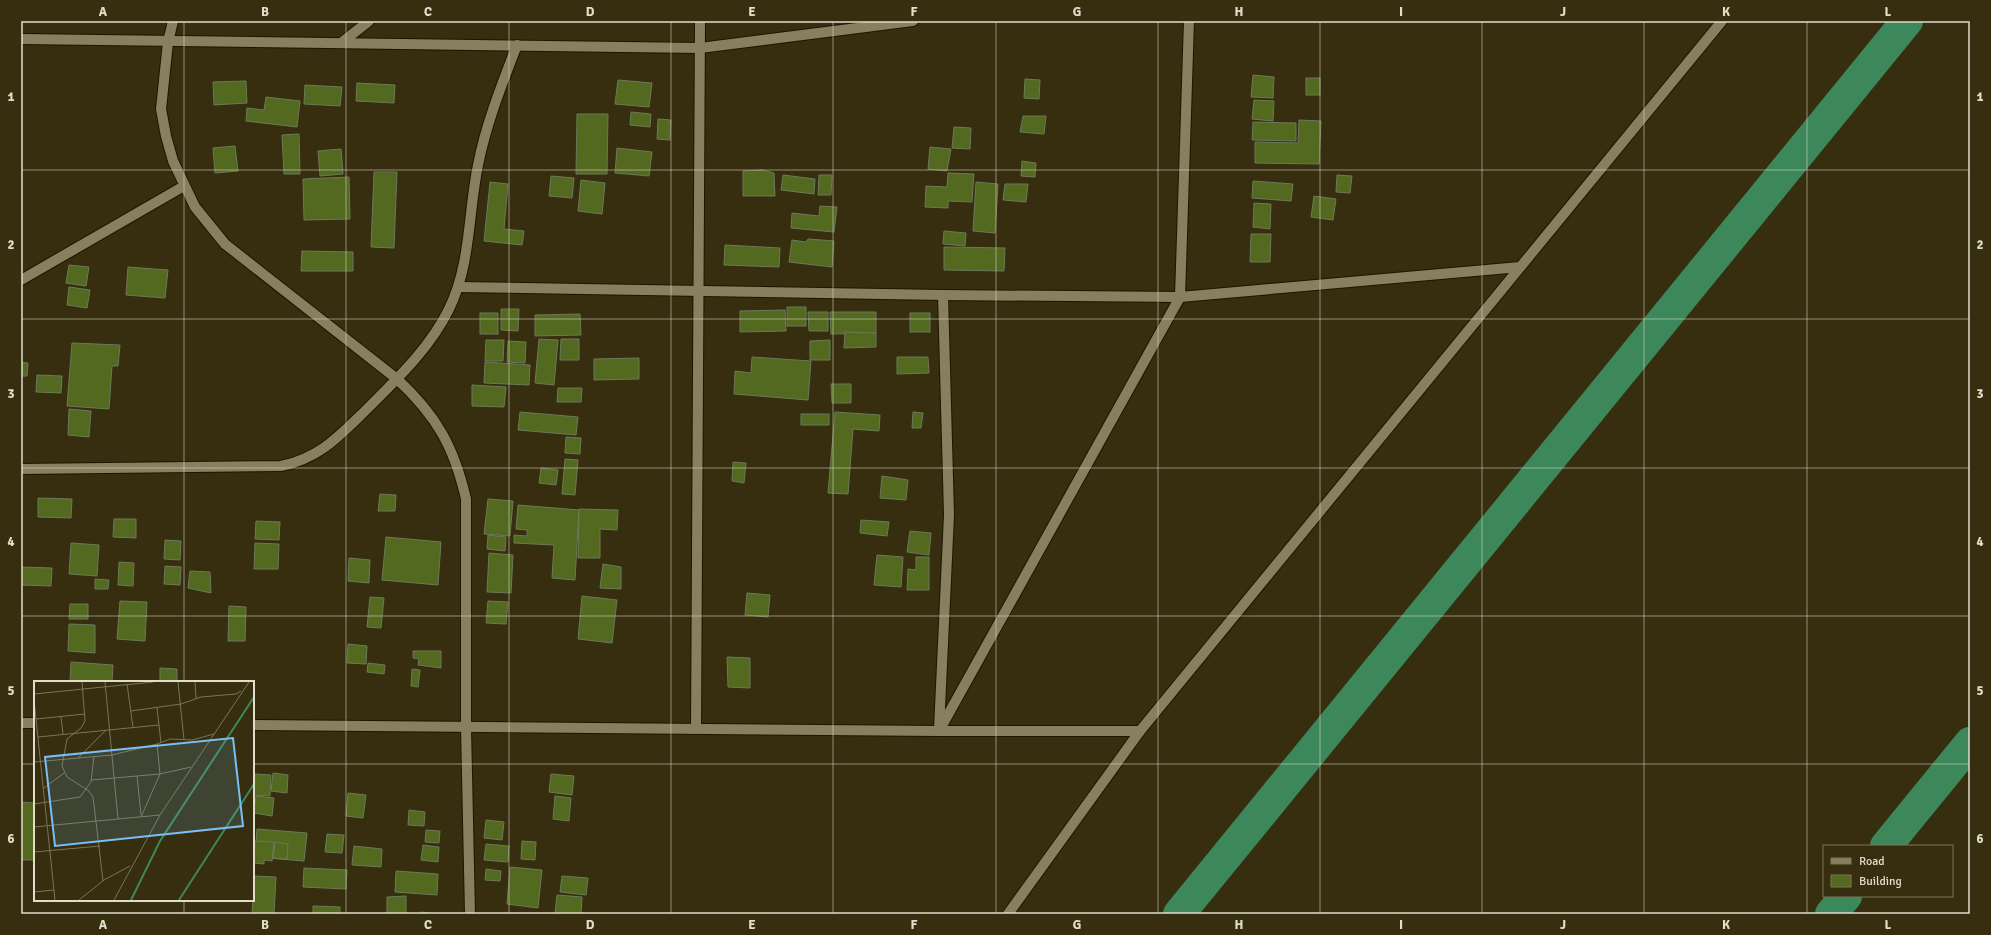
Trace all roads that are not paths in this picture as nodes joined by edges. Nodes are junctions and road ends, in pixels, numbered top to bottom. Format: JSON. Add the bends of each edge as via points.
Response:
{"nodes":[{"id":1,"x":173,"y":21,"type":"edge"},
{"id":2,"x":369,"y":21,"type":"edge"},
{"id":3,"x":700,"y":21,"type":"edge"},
{"id":4,"x":913,"y":21,"type":"edge"},
{"id":5,"x":1188,"y":21,"type":"edge"},
{"id":6,"x":1722,"y":21,"type":"edge"},
{"id":7,"x":21,"y":39,"type":"edge"},
{"id":8,"x":168,"y":42,"type":"junction"},
{"id":9,"x":341,"y":43,"type":"junction"},
{"id":10,"x":517,"y":45,"type":"junction"},
{"id":11,"x":700,"y":48,"type":"junction"},
{"id":12,"x":184,"y":186,"type":"junction"},
{"id":13,"x":1520,"y":267,"type":"junction"},
{"id":14,"x":21,"y":280,"type":"edge"},
{"id":15,"x":458,"y":287,"type":"junction"},
{"id":16,"x":698,"y":291,"type":"junction"},
{"id":17,"x":943,"y":295,"type":"junction"},
{"id":18,"x":1180,"y":297,"type":"junction"},
{"id":19,"x":397,"y":379,"type":"junction"},
{"id":20,"x":21,"y":469,"type":"edge"},
{"id":21,"x":21,"y":723,"type":"edge"},
{"id":22,"x":34,"y":723,"type":"edge"},
{"id":23,"x":254,"y":725,"type":"edge"},
{"id":24,"x":466,"y":727,"type":"junction"},
{"id":25,"x":696,"y":729,"type":"junction"},
{"id":26,"x":939,"y":731,"type":"junction"},
{"id":27,"x":1140,"y":731,"type":"junction"},
{"id":28,"x":470,"y":914,"type":"edge"},
{"id":29,"x":1008,"y":914,"type":"edge"}],
"edges":[{"from":1,"to":8,"type":"street"},
{"from":2,"to":9,"type":"street"},
{"from":3,"to":11,"type":"street"},
{"from":4,"to":11,"type":"street"},
{"from":5,"to":18,"type":"street"},
{"from":6,"to":13,"type":"street"},
{"from":7,"to":8,"type":"street"},
{"from":8,"to":9,"type":"street"},
{"from":8,"to":12,"type":"street","via":[[161,109],[173,161]]},
{"from":9,"to":10,"type":"street"},
{"from":10,"to":11,"type":"street"},
{"from":10,"to":15,"type":"street","via":[[484,137],[473,195],[467,256]]},
{"from":11,"to":16,"type":"street"},
{"from":12,"to":14,"type":"street"},
{"from":12,"to":19,"type":"street","via":[[195,207],[225,244]]},
{"from":13,"to":18,"type":"street"},
{"from":13,"to":27,"type":"street"},
{"from":15,"to":16,"type":"street"},
{"from":15,"to":19,"type":"street","via":[[438,330]]},
{"from":16,"to":17,"type":"street"},
{"from":16,"to":25,"type":"street"},
{"from":17,"to":18,"type":"street"},
{"from":17,"to":26,"type":"street","via":[[950,515]]},
{"from":18,"to":26,"type":"street"},
{"from":19,"to":20,"type":"street","via":[[334,441],[310,458],[296,463],[266,468]]},
{"from":19,"to":24,"type":"street","via":[[418,398],[435,421],[460,472],[466,499]]},
{"from":21,"to":22,"type":"street"},
{"from":23,"to":24,"type":"street"},
{"from":24,"to":25,"type":"street"},
{"from":24,"to":28,"type":"street"},
{"from":25,"to":26,"type":"street"},
{"from":26,"to":27,"type":"street"},
{"from":27,"to":29,"type":"street"}]}
